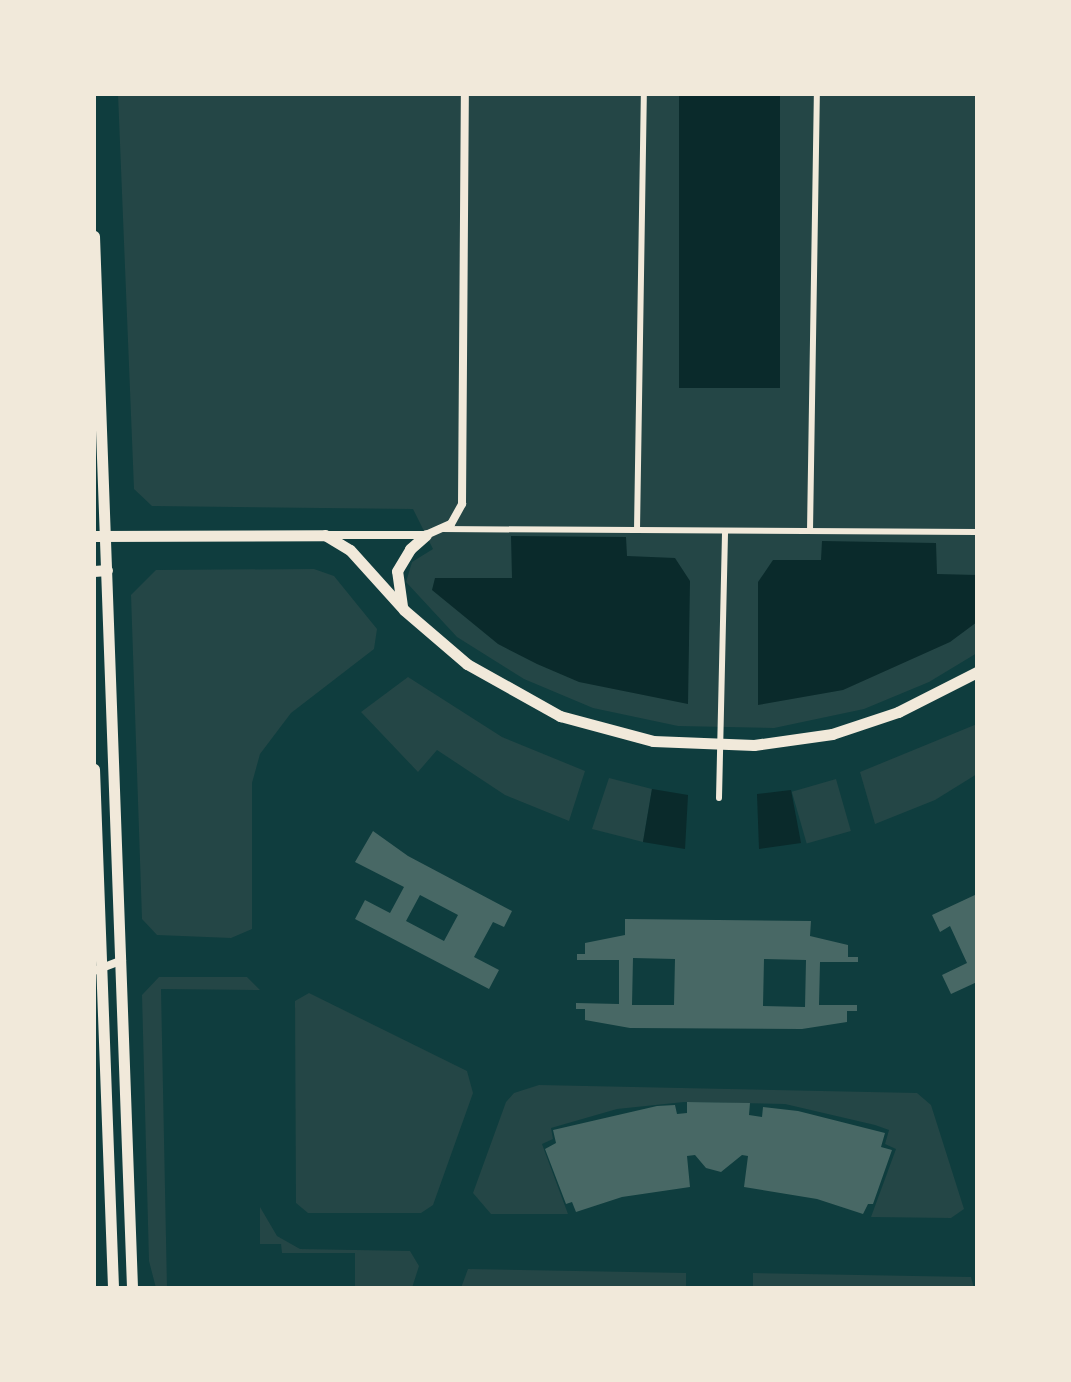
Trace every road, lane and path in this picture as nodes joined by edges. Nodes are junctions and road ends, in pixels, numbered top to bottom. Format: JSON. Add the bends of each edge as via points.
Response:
{"nodes":[{"id":1,"x":465,"y":94,"type":"edge"},
{"id":2,"x":644,"y":94,"type":"edge"},
{"id":3,"x":817,"y":94,"type":"edge"},
{"id":4,"x":94,"y":236,"type":"edge"},
{"id":5,"x":441,"y":529,"type":"junction"},
{"id":6,"x":637,"y":530,"type":"junction"},
{"id":7,"x":725,"y":531,"type":"junction"},
{"id":8,"x":810,"y":531,"type":"junction"},
{"id":9,"x":977,"y":532,"type":"edge"},
{"id":10,"x":325,"y":535,"type":"junction"},
{"id":11,"x":426,"y":535,"type":"junction"},
{"id":12,"x":99,"y":536,"type":"edge"},
{"id":13,"x":100,"y":570,"type":"edge"},
{"id":14,"x":107,"y":586,"type":"junction"},
{"id":15,"x":94,"y":587,"type":"edge"},
{"id":16,"x":404,"y":610,"type":"junction"},
{"id":17,"x":977,"y":672,"type":"edge"},
{"id":18,"x":720,"y":745,"type":"junction"},
{"id":19,"x":94,"y":769,"type":"edge"},
{"id":20,"x":719,"y":798,"type":"dead end"},
{"id":21,"x":122,"y":960,"type":"junction"},
{"id":22,"x":97,"y":969,"type":"edge"},
{"id":23,"x":132,"y":1287,"type":"edge"},
{"id":24,"x":113,"y":1288,"type":"edge"}],
"edges":[{"from":1,"to":5,"type":"street","via":[[464,491],[458,515]]},
{"from":2,"to":6,"type":"street"},
{"from":3,"to":8,"type":"street"},
{"from":4,"to":12,"type":"street"},
{"from":5,"to":6,"type":"street"},
{"from":5,"to":11,"type":"street"},
{"from":6,"to":7,"type":"street"},
{"from":7,"to":8,"type":"street"},
{"from":7,"to":18,"type":"street"},
{"from":8,"to":9,"type":"street"},
{"from":10,"to":11,"type":"street"},
{"from":10,"to":12,"type":"street"},
{"from":10,"to":16,"type":"street","via":[[350,550]]},
{"from":11,"to":16,"type":"street","via":[[397,571]]},
{"from":12,"to":13,"type":"street"},
{"from":13,"to":14,"type":"street"},
{"from":14,"to":15,"type":"street"},
{"from":14,"to":21,"type":"street"},
{"from":16,"to":18,"type":"street","via":[[467,664],[560,716],[653,741]]},
{"from":17,"to":18,"type":"street","via":[[936,696],[843,731]]},
{"from":18,"to":20,"type":"street"},
{"from":19,"to":22,"type":"street"},
{"from":21,"to":22,"type":"street"},
{"from":21,"to":23,"type":"street"},
{"from":22,"to":24,"type":"street"}]}
